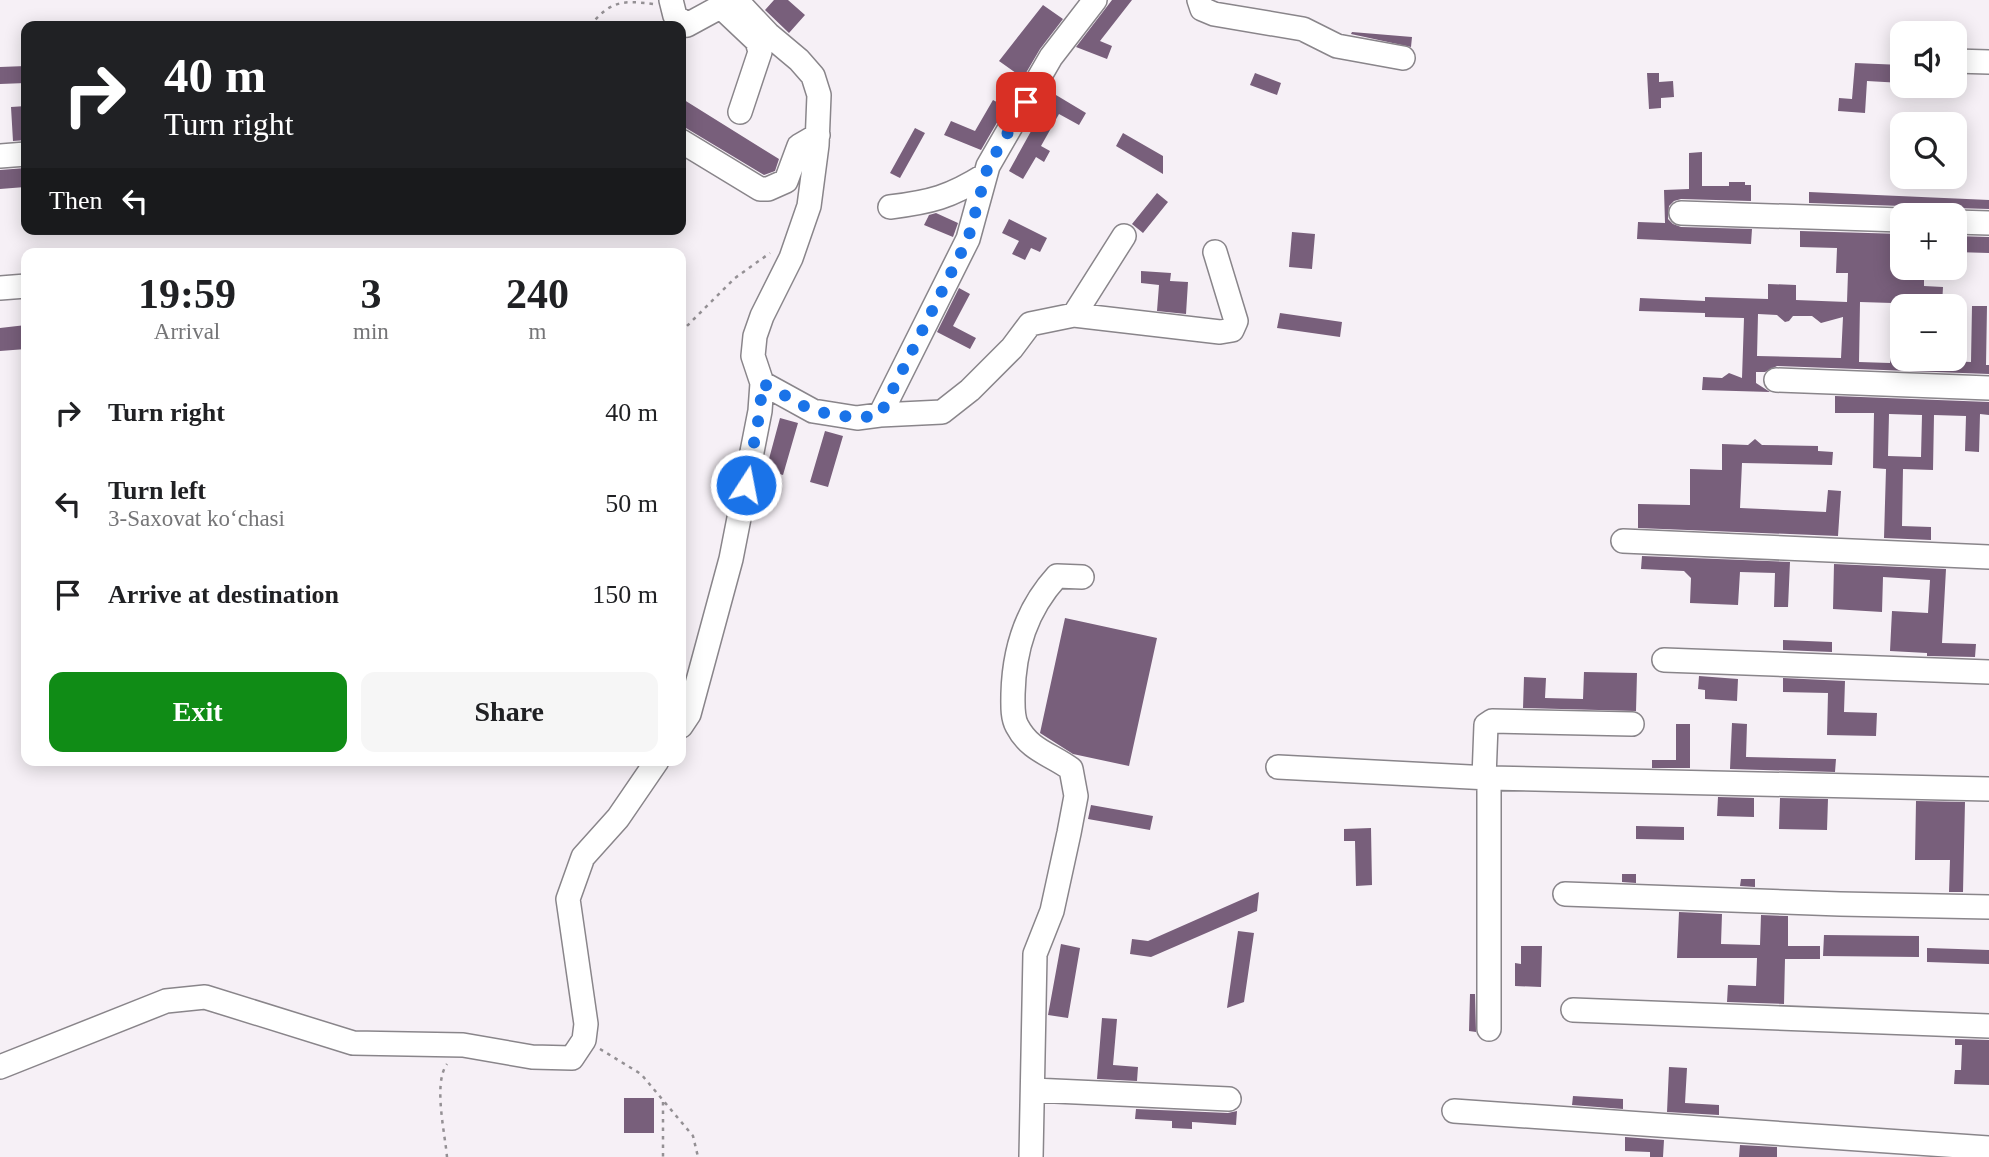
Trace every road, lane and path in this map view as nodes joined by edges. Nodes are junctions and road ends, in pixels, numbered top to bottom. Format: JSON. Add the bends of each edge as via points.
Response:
{"nodes":[{"id":1,"x":1095,"y":0,"type":"edge"},
{"id":2,"x":1199,"y":0,"type":"edge"},
{"id":3,"x":730,"y":2,"type":"edge"},
{"id":4,"x":675,"y":13,"type":"edge"},
{"id":5,"x":594,"y":21,"type":"edge"},
{"id":6,"x":686,"y":24,"type":"edge"},
{"id":7,"x":1403,"y":58,"type":"dead end"},
{"id":8,"x":1967,"y":61,"type":"edge"},
{"id":9,"x":1989,"y":62,"type":"edge"},
{"id":10,"x":740,"y":112,"type":"dead end"},
{"id":11,"x":818,"y":135,"type":"junction"},
{"id":12,"x":686,"y":144,"type":"edge"},
{"id":13,"x":21,"y":154,"type":"edge"},
{"id":14,"x":0,"y":156,"type":"edge"},
{"id":15,"x":985,"y":175,"type":"junction"},
{"id":16,"x":890,"y":207,"type":"dead end"},
{"id":17,"x":1681,"y":213,"type":"dead end"},
{"id":18,"x":1890,"y":220,"type":"edge"},
{"id":19,"x":1967,"y":222,"type":"edge"},
{"id":20,"x":1989,"y":223,"type":"edge"},
{"id":21,"x":1125,"y":236,"type":"dead end"},
{"id":22,"x":796,"y":244,"type":"junction"},
{"id":23,"x":1215,"y":252,"type":"dead end"},
{"id":24,"x":21,"y":286,"type":"edge"},
{"id":25,"x":0,"y":288,"type":"edge"},
{"id":26,"x":1074,"y":315,"type":"junction"},
{"id":27,"x":686,"y":327,"type":"edge"},
{"id":28,"x":1776,"y":380,"type":"dead end"},
{"id":29,"x":762,"y":383,"type":"junction"},
{"id":30,"x":1989,"y":388,"type":"edge"},
{"id":31,"x":880,"y":415,"type":"junction"},
{"id":32,"x":1623,"y":541,"type":"dead end"},
{"id":33,"x":1989,"y":557,"type":"edge"},
{"id":34,"x":1082,"y":577,"type":"dead end"},
{"id":35,"x":1664,"y":660,"type":"dead end"},
{"id":36,"x":1989,"y":672,"type":"edge"},
{"id":37,"x":686,"y":719,"type":"edge"},
{"id":38,"x":1632,"y":724,"type":"dead end"},
{"id":39,"x":654,"y":766,"type":"edge"},
{"id":40,"x":1278,"y":767,"type":"dead end"},
{"id":41,"x":1487,"y":778,"type":"junction"},
{"id":42,"x":1989,"y":789,"type":"edge"},
{"id":43,"x":1565,"y":894,"type":"dead end"},
{"id":44,"x":1989,"y":907,"type":"edge"},
{"id":45,"x":1573,"y":1010,"type":"dead end"},
{"id":46,"x":1989,"y":1026,"type":"edge"},
{"id":47,"x":1489,"y":1029,"type":"dead end"},
{"id":48,"x":584,"y":1040,"type":"junction"},
{"id":49,"x":463,"y":1045,"type":"junction"},
{"id":50,"x":0,"y":1067,"type":"edge"},
{"id":51,"x":1032,"y":1090,"type":"junction"},
{"id":52,"x":1229,"y":1099,"type":"dead end"},
{"id":53,"x":663,"y":1102,"type":"junction"},
{"id":54,"x":1454,"y":1111,"type":"dead end"},
{"id":55,"x":1989,"y":1148,"type":"edge"},
{"id":56,"x":447,"y":1157,"type":"edge"},
{"id":57,"x":663,"y":1157,"type":"edge"},
{"id":58,"x":698,"y":1157,"type":"edge"},
{"id":59,"x":1031,"y":1157,"type":"edge"}],
"edges":[{"from":1,"to":15,"type":"street","via":[[1051,57]]},
{"from":2,"to":7,"type":"street","via":[[1202,9],[1214,14],[1303,29],[1337,46]]},
{"from":3,"to":6,"type":"street"},
{"from":3,"to":10,"type":"street","via":[[760,52]]},
{"from":3,"to":11,"type":"street","via":[[813,76],[819,95]]},
{"from":4,"to":5,"type":"path","via":[[626,1],[612,5]]},
{"from":8,"to":9,"type":"street"},
{"from":11,"to":12,"type":"street","via":[[799,146],[786,181],[768,189],[760,189]]},
{"from":11,"to":22,"type":"street","via":[[809,206]]},
{"from":13,"to":14,"type":"street"},
{"from":15,"to":16,"type":"street","via":[[930,202]]},
{"from":15,"to":31,"type":"street","via":[[968,239]]},
{"from":17,"to":18,"type":"street"},
{"from":19,"to":20,"type":"street"},
{"from":21,"to":26,"type":"street"},
{"from":22,"to":27,"type":"path","via":[[775,250],[735,278]]},
{"from":22,"to":29,"type":"street","via":[[755,336],[753,356]]},
{"from":23,"to":26,"type":"street","via":[[1236,320],[1232,330]]},
{"from":24,"to":25,"type":"street"},
{"from":26,"to":31,"type":"street","via":[[1030,324],[970,390],[942,412]]},
{"from":28,"to":30,"type":"street"},
{"from":29,"to":31,"type":"street","via":[[813,411],[857,418]]},
{"from":29,"to":37,"type":"street","via":[[731,559]]},
{"from":32,"to":33,"type":"street"},
{"from":34,"to":51,"type":"street","via":[[1057,576],[1040,594],[1017,649],[1013,679],[1016,725],[1038,751],[1071,769],[1076,796],[1052,911],[1035,954]]},
{"from":35,"to":36,"type":"street"},
{"from":38,"to":41,"type":"street","via":[[1492,721],[1486,725]]},
{"from":39,"to":48,"type":"street","via":[[618,818],[583,857],[568,899],[586,1024]]},
{"from":40,"to":41,"type":"street"},
{"from":41,"to":42,"type":"street"},
{"from":41,"to":47,"type":"street"},
{"from":43,"to":44,"type":"street"},
{"from":45,"to":46,"type":"street"},
{"from":48,"to":49,"type":"street","via":[[572,1058],[532,1058]]},
{"from":48,"to":53,"type":"path","via":[[640,1074]]},
{"from":49,"to":50,"type":"street","via":[[352,1043],[205,997],[166,1002]]},
{"from":49,"to":56,"type":"path","via":[[444,1067],[440,1091]]},
{"from":51,"to":52,"type":"street"},
{"from":51,"to":59,"type":"street"},
{"from":53,"to":57,"type":"path"},
{"from":53,"to":58,"type":"path","via":[[693,1136]]},
{"from":54,"to":55,"type":"street"}]}
